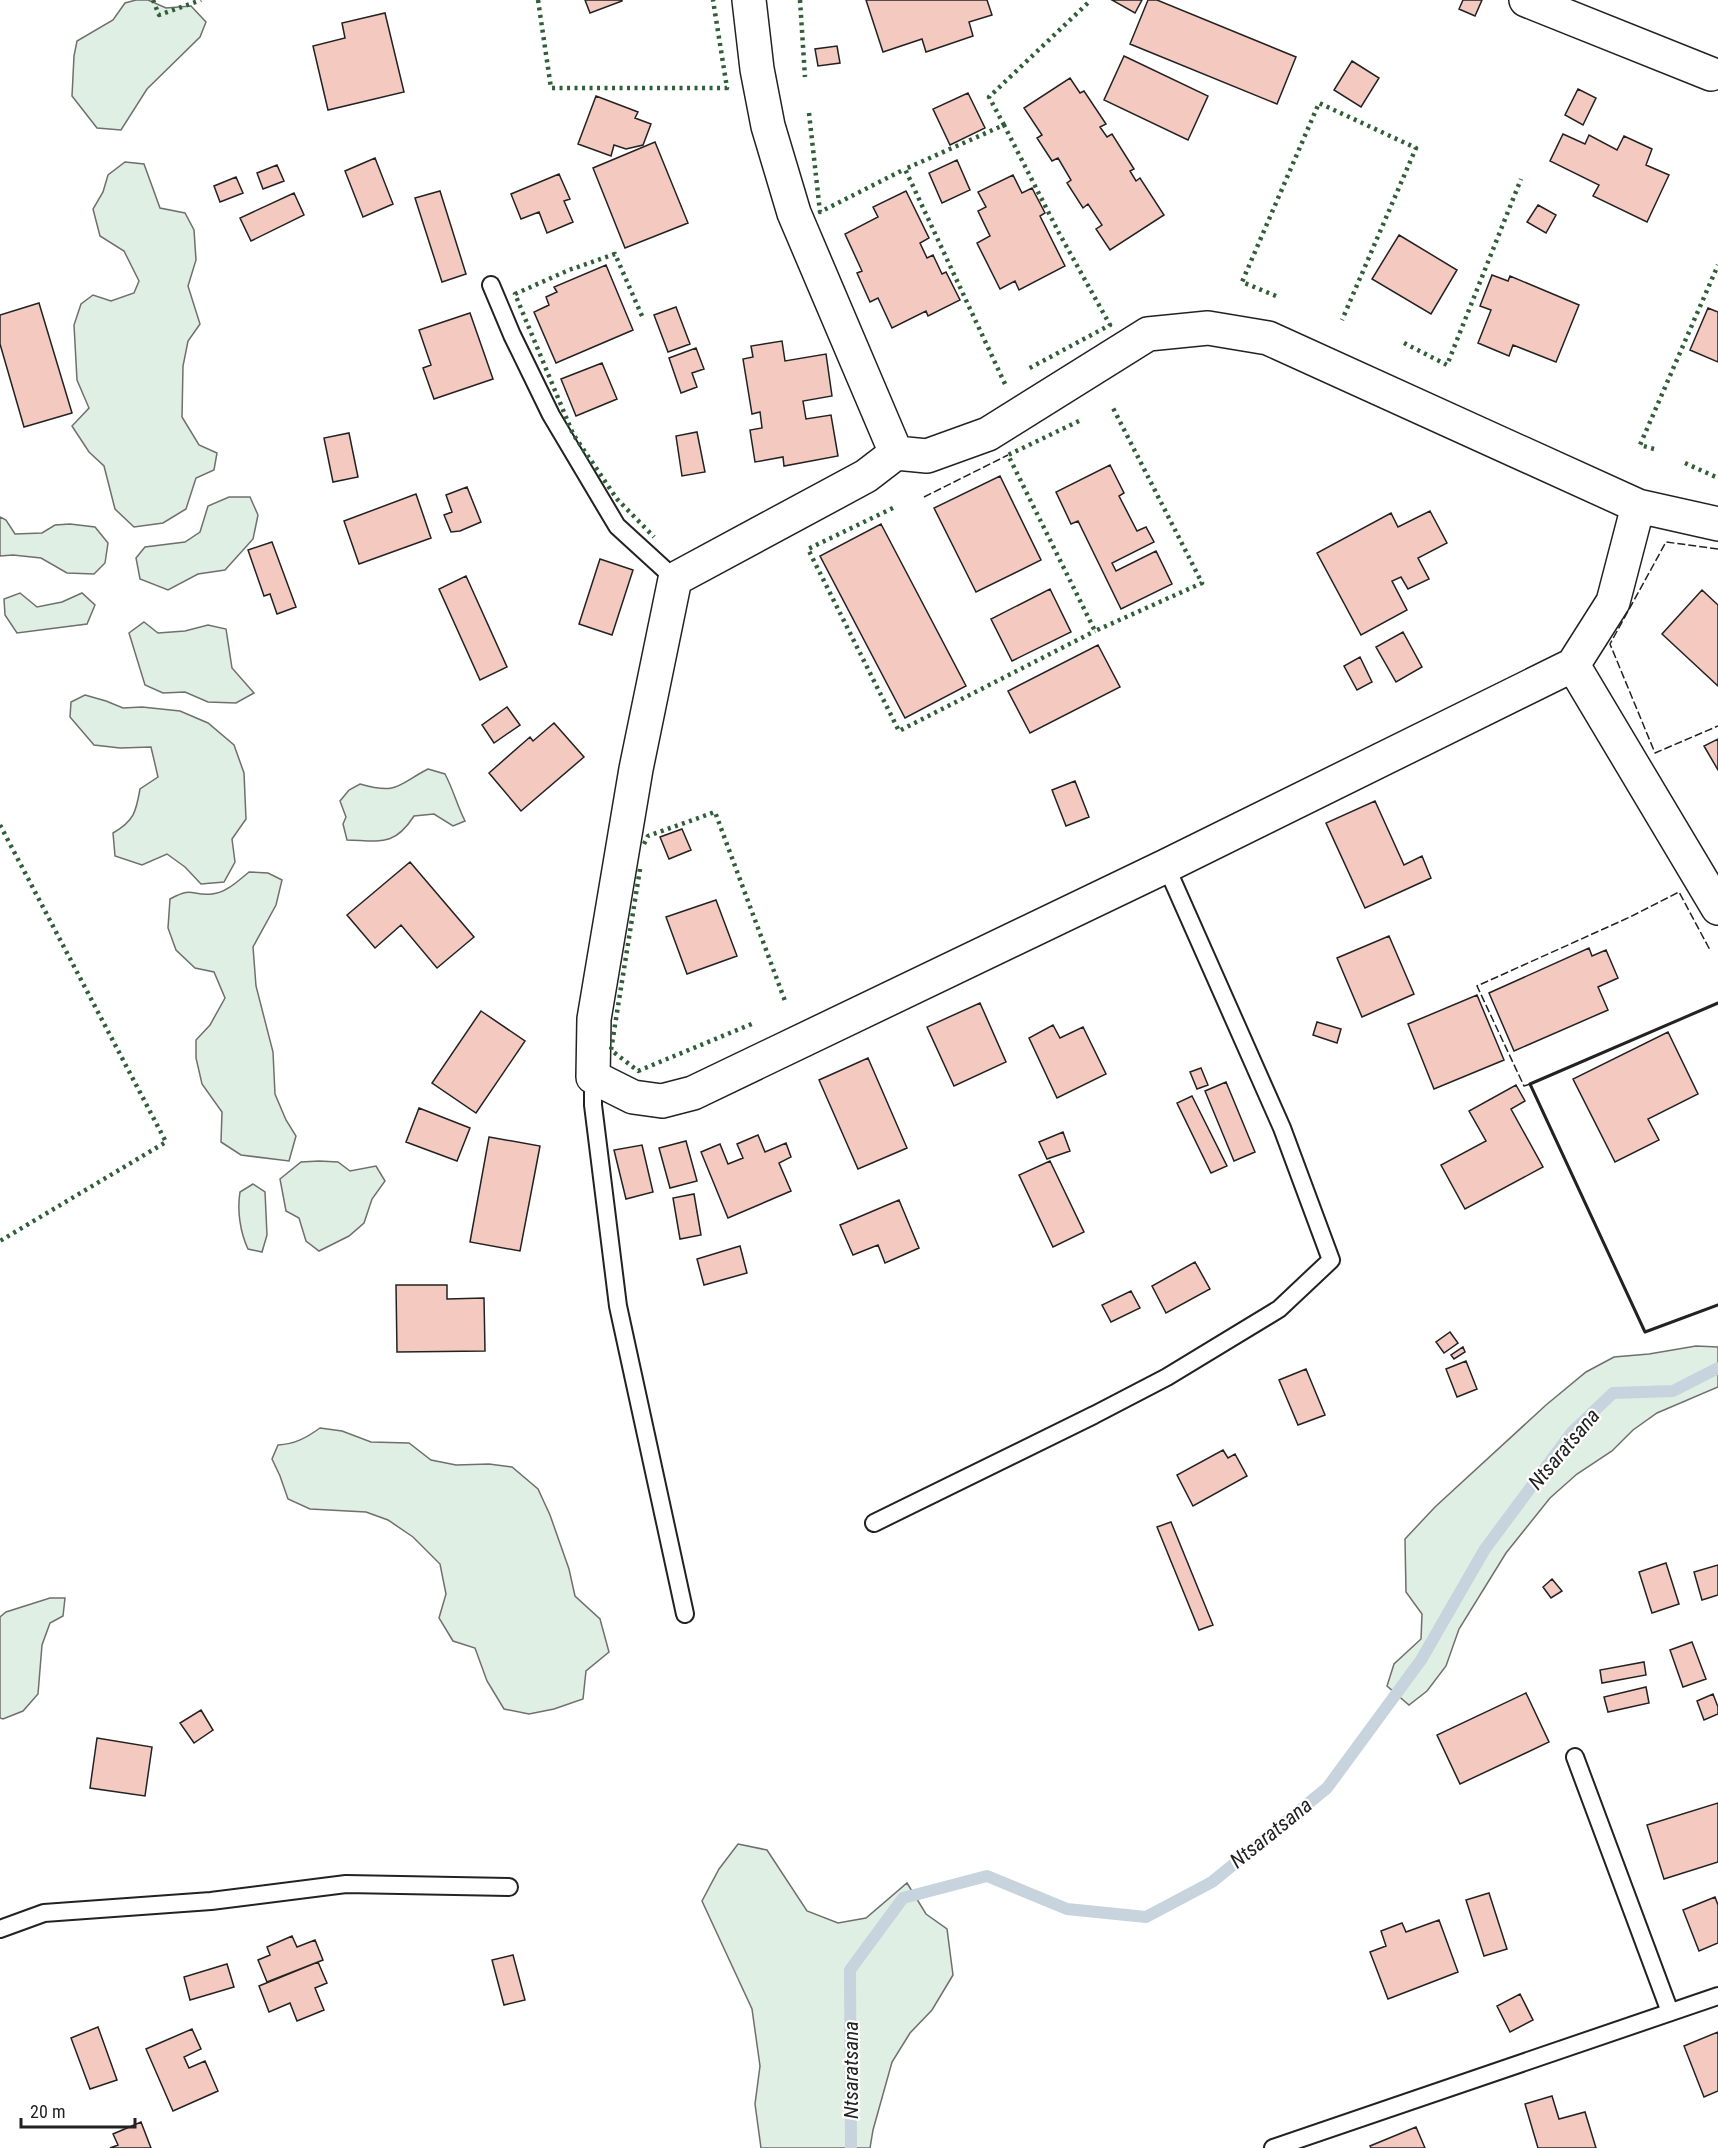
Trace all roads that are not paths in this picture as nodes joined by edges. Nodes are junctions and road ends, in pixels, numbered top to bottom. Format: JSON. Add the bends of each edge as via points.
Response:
{"nodes":[{"id":1,"x":749,"y":0,"type":"edge"},
{"id":2,"x":1526,"y":0,"type":"edge"},
{"id":3,"x":1711,"y":74,"type":"dead end"},
{"id":4,"x":491,"y":285,"type":"dead end"},
{"id":5,"x":896,"y":453,"type":"junction"},
{"id":6,"x":1638,"y":506,"type":"junction"},
{"id":7,"x":1718,"y":524,"type":"edge"},
{"id":8,"x":675,"y":579,"type":"junction"},
{"id":9,"x":1573,"y":665,"type":"junction"},
{"id":10,"x":1166,"y":866,"type":"junction"},
{"id":11,"x":1718,"y":908,"type":"edge"},
{"id":12,"x":593,"y":1077,"type":"junction"},
{"id":13,"x":874,"y":1523,"type":"dead end"},
{"id":14,"x":685,"y":1614,"type":"dead end"},
{"id":15,"x":1575,"y":1757,"type":"dead end"},
{"id":16,"x":509,"y":1887,"type":"dead end"},
{"id":17,"x":0,"y":1929,"type":"edge"},
{"id":18,"x":1718,"y":1996,"type":"edge"},
{"id":19,"x":1670,"y":2012,"type":"junction"},
{"id":20,"x":1273,"y":2148,"type":"edge"}],
"edges":[{"from":1,"to":5,"type":"street","via":[[768,126],[794,213]]},
{"from":2,"to":3,"type":"street"},
{"from":4,"to":8,"type":"lane","via":[[551,416],[617,526]]},
{"from":5,"to":6,"type":"street","via":[[927,456],[988,434],[1148,334],[1208,328],[1268,338]]},
{"from":5,"to":8,"type":"street","via":[[866,476]]},
{"from":6,"to":7,"type":"street"},
{"from":6,"to":9,"type":"street","via":[[1613,602]]},
{"from":8,"to":12,"type":"street","via":[[636,769],[594,1019]]},
{"from":9,"to":10,"type":"street"},
{"from":9,"to":11,"type":"street"},
{"from":10,"to":12,"type":"street","via":[[693,1093],[662,1101],[633,1097]]},
{"from":10,"to":13,"type":"lane","via":[[1281,1128],[1331,1260],[1279,1309],[1167,1377]]},
{"from":12,"to":14,"type":"lane","via":[[593,1105],[618,1306]]},
{"from":15,"to":19,"type":"lane"},
{"from":16,"to":17,"type":"lane","via":[[346,1884],[211,1901],[44,1913]]},
{"from":18,"to":19,"type":"lane"},
{"from":19,"to":20,"type":"lane"}]}
